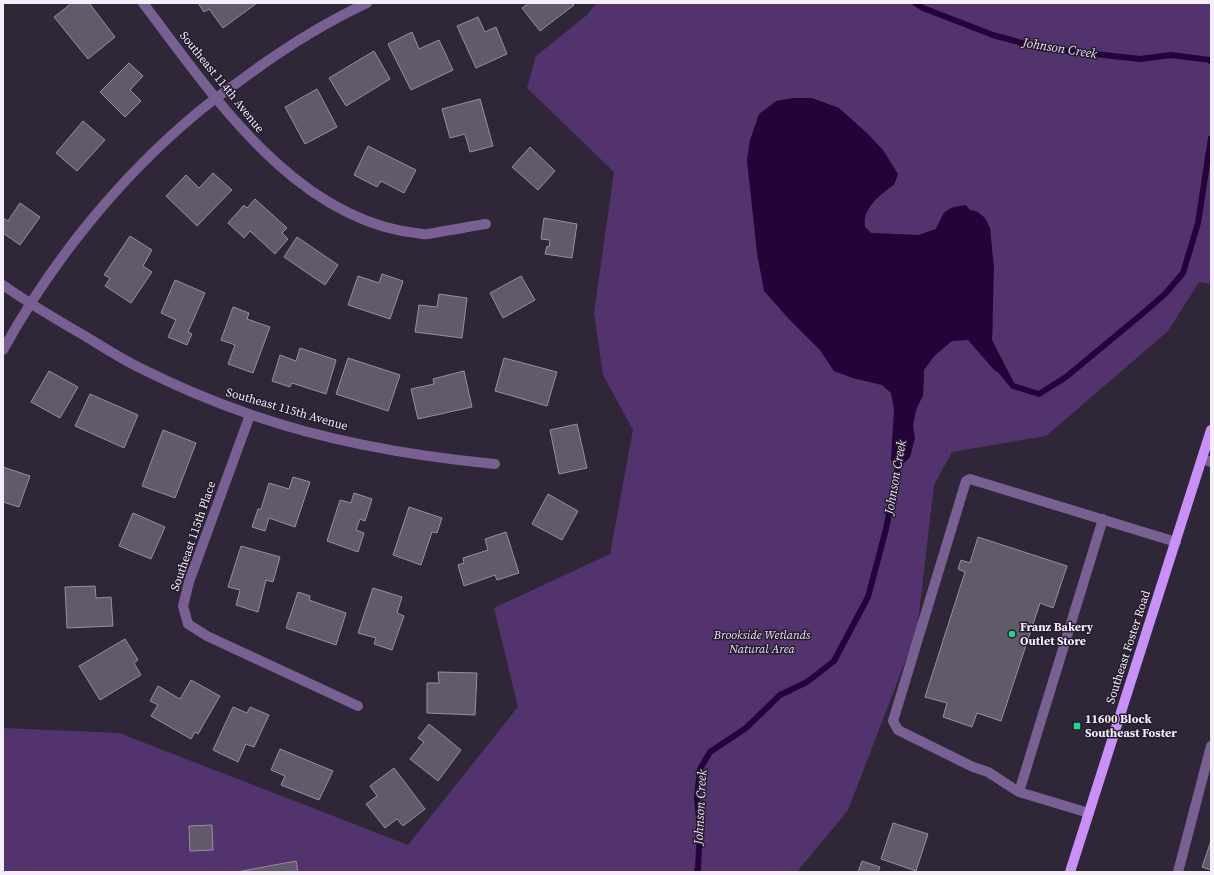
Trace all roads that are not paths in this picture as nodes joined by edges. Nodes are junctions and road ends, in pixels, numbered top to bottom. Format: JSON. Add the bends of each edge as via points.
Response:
{"nodes":[{"id":1,"x":143,"y":3,"type":"edge"},
{"id":2,"x":367,"y":3,"type":"edge"},
{"id":3,"x":216,"y":99,"type":"junction"},
{"id":4,"x":486,"y":224,"type":"dead end"},
{"id":5,"x":3,"y":285,"type":"edge"},
{"id":6,"x":30,"y":304,"type":"junction"},
{"id":7,"x":3,"y":350,"type":"edge"},
{"id":8,"x":250,"y":415,"type":"junction"},
{"id":9,"x":1211,"y":430,"type":"edge"},
{"id":10,"x":1207,"y":461,"type":"edge"},
{"id":11,"x":495,"y":464,"type":"dead end"},
{"id":12,"x":1103,"y":520,"type":"junction"},
{"id":13,"x":1176,"y":542,"type":"junction"},
{"id":14,"x":358,"y":706,"type":"dead end"},
{"id":15,"x":1211,"y":746,"type":"edge"},
{"id":16,"x":1019,"y":792,"type":"junction"},
{"id":17,"x":1089,"y":813,"type":"junction"},
{"id":18,"x":1070,"y":872,"type":"edge"},
{"id":19,"x":1178,"y":872,"type":"edge"}],
"edges":[{"from":1,"to":3,"type":"street","name":"Southeast 114th Avenue"},
{"from":2,"to":3,"type":"street","via":[[288,47]]},
{"from":3,"to":4,"type":"street","name":"Southeast 114th Avenue","via":[[258,146],[290,175],[325,200],[363,220],[425,234]]},
{"from":3,"to":6,"type":"street","via":[[178,130],[116,192],[77,238]]},
{"from":5,"to":6,"type":"street","name":"Southeast 115th Avenue"},
{"from":6,"to":7,"type":"street"},
{"from":6,"to":8,"type":"street","name":"Southeast 115th Avenue","via":[[137,366],[195,394]]},
{"from":8,"to":11,"type":"street","name":"Southeast 115th Avenue","via":[[386,450]]},
{"from":8,"to":14,"type":"street","name":"Southeast 115th Place","via":[[189,582],[183,606],[188,624],[207,636]]},
{"from":9,"to":10,"type":"main road","name":"Southeast Foster Road"},
{"from":10,"to":13,"type":"main road","name":"Southeast Foster Road"},
{"from":12,"to":13,"type":"street"},
{"from":12,"to":16,"type":"street"},
{"from":12,"to":16,"type":"street","via":[[970,479],[966,481],[892,722],[898,730],[988,772]]},
{"from":13,"to":17,"type":"main road","name":"Southeast Foster Road"},
{"from":15,"to":19,"type":"street"},
{"from":16,"to":17,"type":"street"},
{"from":17,"to":18,"type":"main road","name":"Southeast Foster Road"}]}
